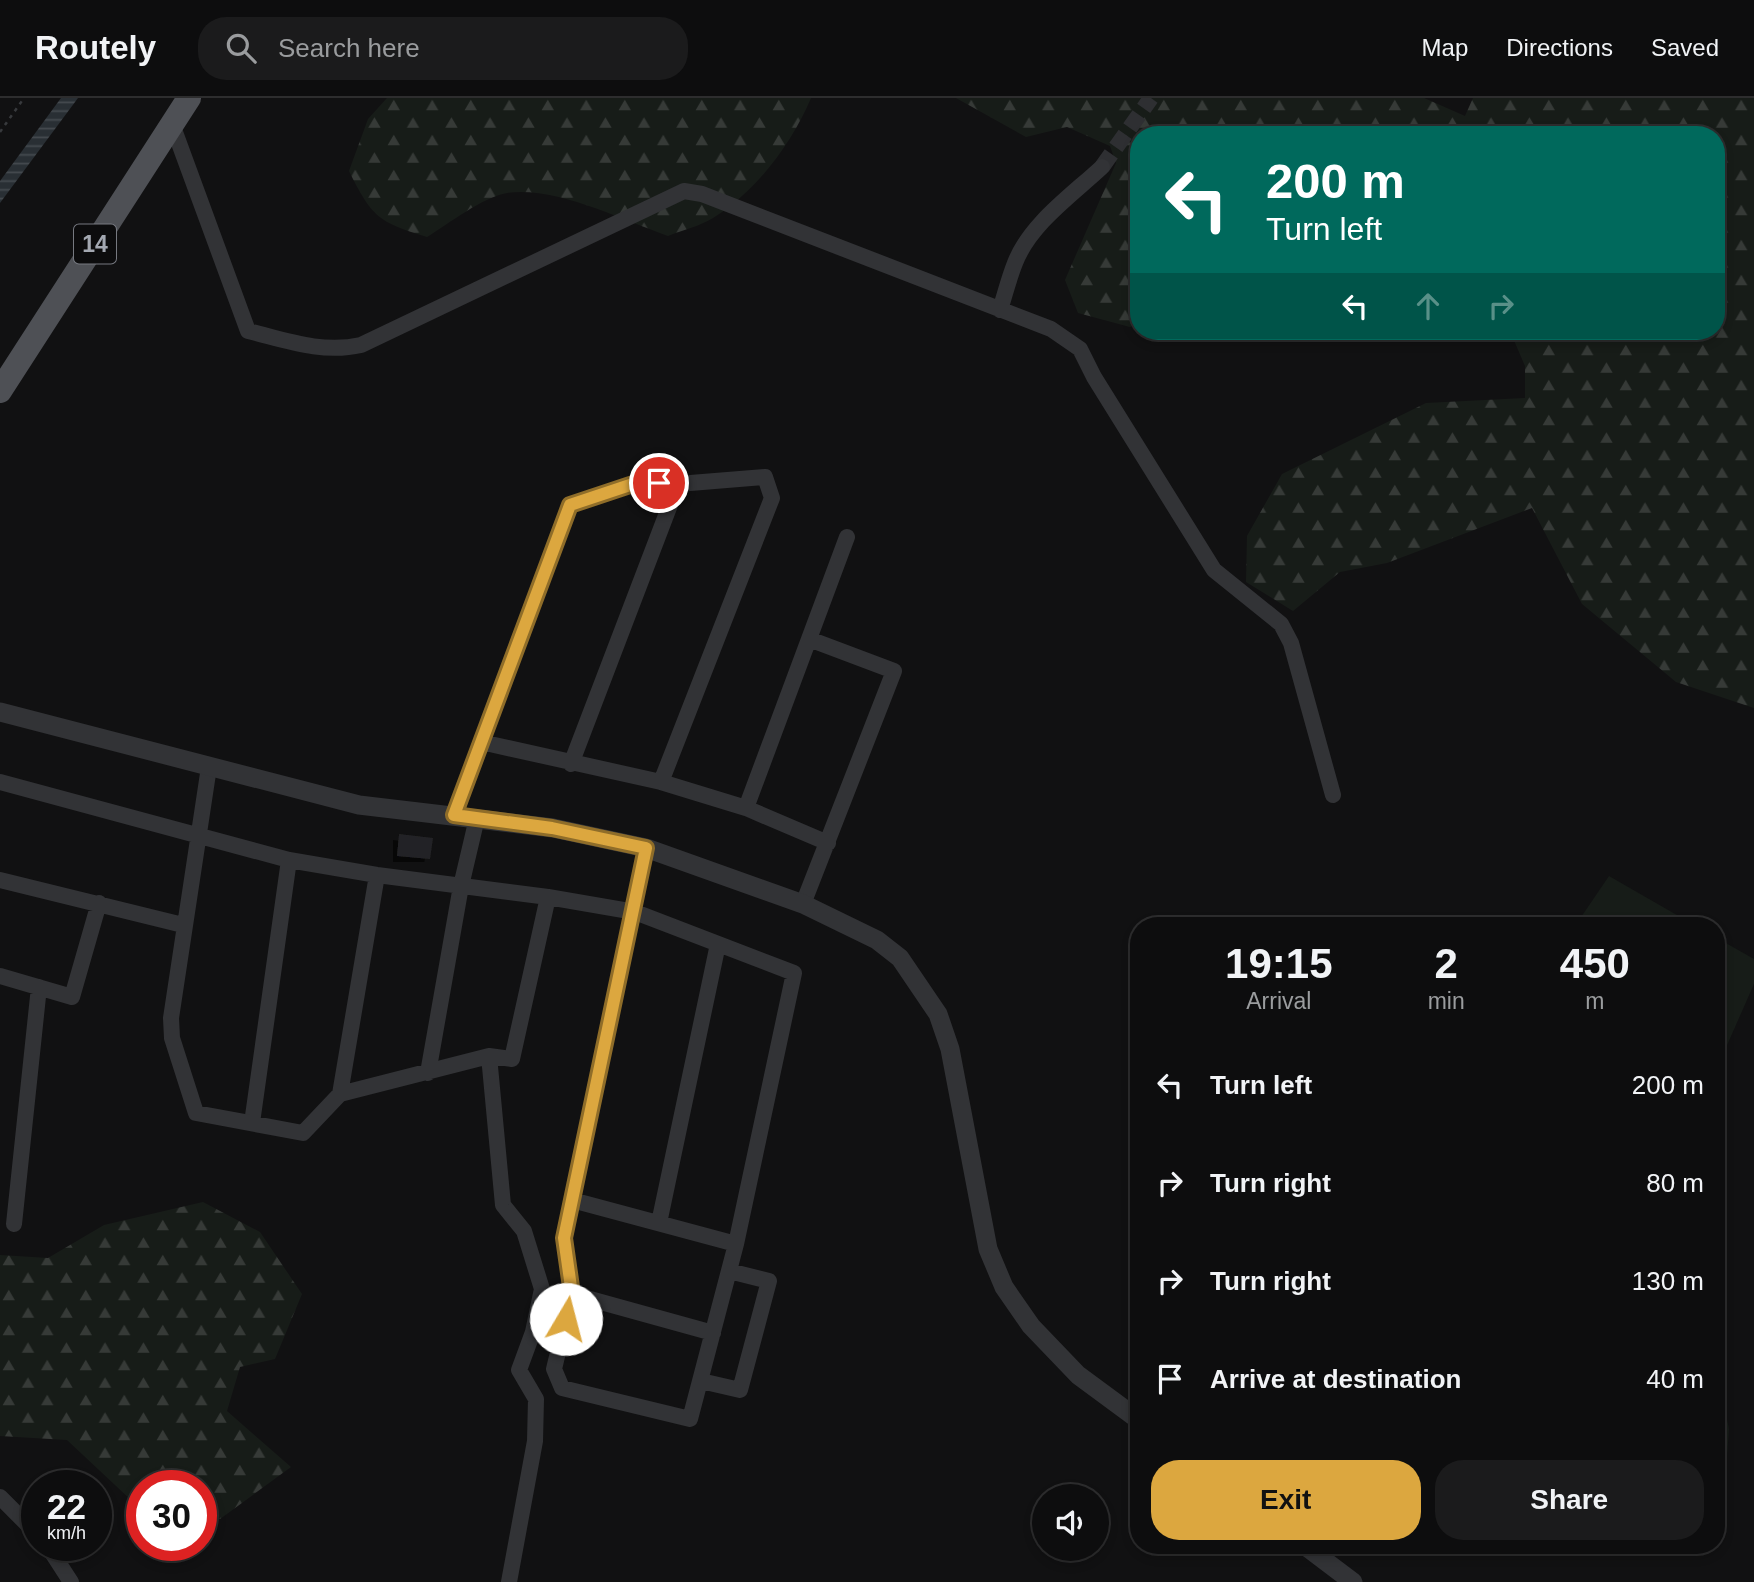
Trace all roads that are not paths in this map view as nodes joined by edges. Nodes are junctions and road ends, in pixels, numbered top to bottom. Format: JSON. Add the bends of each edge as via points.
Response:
{"nodes":[{"id":1,"x":189,"y":98,"type":"edge"},
{"id":2,"x":172,"y":124,"type":"junction"},
{"id":3,"x":1102,"y":167,"type":"tunnel mouth"},
{"id":4,"x":1000,"y":310,"type":"junction"},
{"id":5,"x":0,"y":391,"type":"edge"},
{"id":6,"x":678,"y":484,"type":"junction"},
{"id":7,"x":848,"y":537,"type":"dead end"},
{"id":8,"x":809,"y":639,"type":"junction"},
{"id":9,"x":0,"y":712,"type":"edge"},
{"id":10,"x":481,"y":742,"type":"junction"},
{"id":11,"x":571,"y":764,"type":"junction"},
{"id":12,"x":209,"y":767,"type":"junction"},
{"id":13,"x":0,"y":782,"type":"edge"},
{"id":14,"x":661,"y":782,"type":"junction"},
{"id":15,"x":1333,"y":795,"type":"dead end"},
{"id":16,"x":746,"y":808,"type":"junction"},
{"id":17,"x":454,"y":815,"type":"junction"},
{"id":18,"x":477,"y":818,"type":"junction"},
{"id":19,"x":198,"y":838,"type":"junction"},
{"id":20,"x":828,"y":843,"type":"junction"},
{"id":21,"x":646,"y":848,"type":"junction"},
{"id":22,"x":289,"y":860,"type":"junction"},
{"id":23,"x":377,"y":875,"type":"junction"},
{"id":24,"x":0,"y":880,"type":"edge"},
{"id":25,"x":461,"y":886,"type":"junction"},
{"id":26,"x":548,"y":897,"type":"junction"},
{"id":27,"x":99,"y":903,"type":"junction"},
{"id":28,"x":803,"y":904,"type":"junction"},
{"id":29,"x":635,"y":912,"type":"junction"},
{"id":30,"x":183,"y":925,"type":"junction"},
{"id":31,"x":718,"y":944,"type":"junction"},
{"id":32,"x":0,"y":976,"type":"edge"},
{"id":33,"x":39,"y":988,"type":"junction"},
{"id":34,"x":489,"y":1056,"type":"junction"},
{"id":35,"x":428,"y":1073,"type":"junction"},
{"id":36,"x":340,"y":1094,"type":"junction"},
{"id":37,"x":252,"y":1123,"type":"junction"},
{"id":38,"x":572,"y":1200,"type":"junction"},
{"id":39,"x":659,"y":1223,"type":"junction"},
{"id":40,"x":14,"y":1224,"type":"dead end"},
{"id":41,"x":736,"y":1244,"type":"junction"},
{"id":42,"x":729,"y":1271,"type":"junction"},
{"id":43,"x":572,"y":1294,"type":"junction"},
{"id":44,"x":713,"y":1333,"type":"junction"},
{"id":45,"x":701,"y":1381,"type":"junction"},
{"id":46,"x":1130,"y":1413,"type":"edge"},
{"id":47,"x":0,"y":1497,"type":"edge"},
{"id":48,"x":21,"y":1518,"type":"edge"},
{"id":49,"x":1316,"y":1554,"type":"edge"},
{"id":50,"x":57,"y":1561,"type":"edge"},
{"id":51,"x":71,"y":1582,"type":"edge"},
{"id":52,"x":509,"y":1582,"type":"edge"},
{"id":53,"x":1353,"y":1582,"type":"edge"}],
"edges":[{"from":1,"to":2,"type":"main road","number":"14"},
{"from":2,"to":4,"type":"street","via":[[248,331],[318,348],[360,345],[684,191],[702,194]]},
{"from":2,"to":5,"type":"main road","number":"14"},
{"from":3,"to":4,"type":"street","via":[[1025,243]]},
{"from":4,"to":15,"type":"street","via":[[1051,329],[1080,349],[1214,570],[1281,624],[1291,643]]},
{"from":6,"to":10,"type":"street","via":[[639,482],[570,505]]},
{"from":6,"to":11,"type":"street"},
{"from":6,"to":14,"type":"street","via":[[765,477],[772,498]]},
{"from":7,"to":8,"type":"street"},
{"from":8,"to":16,"type":"street"},
{"from":8,"to":20,"type":"street","via":[[894,671]]},
{"from":9,"to":12,"type":"street"},
{"from":10,"to":11,"type":"street"},
{"from":10,"to":17,"type":"street"},
{"from":11,"to":14,"type":"street"},
{"from":12,"to":17,"type":"street","via":[[359,805]]},
{"from":12,"to":19,"type":"street"},
{"from":13,"to":19,"type":"street"},
{"from":14,"to":16,"type":"street"},
{"from":16,"to":20,"type":"street"},
{"from":17,"to":18,"type":"street"},
{"from":18,"to":21,"type":"street"},
{"from":18,"to":25,"type":"street"},
{"from":19,"to":22,"type":"street"},
{"from":19,"to":30,"type":"street"},
{"from":20,"to":28,"type":"street"},
{"from":21,"to":28,"type":"street"},
{"from":21,"to":29,"type":"street"},
{"from":22,"to":23,"type":"street"},
{"from":22,"to":37,"type":"street"},
{"from":23,"to":25,"type":"street"},
{"from":23,"to":36,"type":"street"},
{"from":24,"to":27,"type":"street"},
{"from":25,"to":26,"type":"street"},
{"from":25,"to":35,"type":"street"},
{"from":26,"to":29,"type":"street"},
{"from":26,"to":34,"type":"street","via":[[512,1059]]},
{"from":27,"to":30,"type":"street"},
{"from":27,"to":33,"type":"street","via":[[72,997]]},
{"from":28,"to":46,"type":"street","via":[[877,940],[900,958],[918,981],[950,1049],[988,1249],[1004,1287],[1031,1326],[1079,1374]]},
{"from":29,"to":31,"type":"street"},
{"from":29,"to":38,"type":"street"},
{"from":30,"to":37,"type":"street","via":[[172,1038],[196,1113]]},
{"from":31,"to":39,"type":"street"},
{"from":31,"to":41,"type":"street","via":[[794,973]]},
{"from":32,"to":33,"type":"street"},
{"from":33,"to":40,"type":"street"},
{"from":34,"to":35,"type":"street"},
{"from":34,"to":52,"type":"street","via":[[503,1205],[524,1231],[542,1289],[519,1370],[536,1399],[535,1441]]},
{"from":35,"to":36,"type":"street"},
{"from":36,"to":37,"type":"street","via":[[303,1133]]},
{"from":38,"to":39,"type":"street"},
{"from":38,"to":43,"type":"street","via":[[564,1238]]},
{"from":39,"to":41,"type":"street"},
{"from":41,"to":42,"type":"street"},
{"from":42,"to":44,"type":"street"},
{"from":42,"to":45,"type":"street","via":[[769,1281],[740,1390]]},
{"from":43,"to":44,"type":"street"},
{"from":43,"to":45,"type":"street","via":[[554,1369],[562,1388],[690,1419]]},
{"from":44,"to":45,"type":"street"},
{"from":47,"to":48,"type":"street"},
{"from":49,"to":53,"type":"street"},
{"from":50,"to":51,"type":"street"}]}
